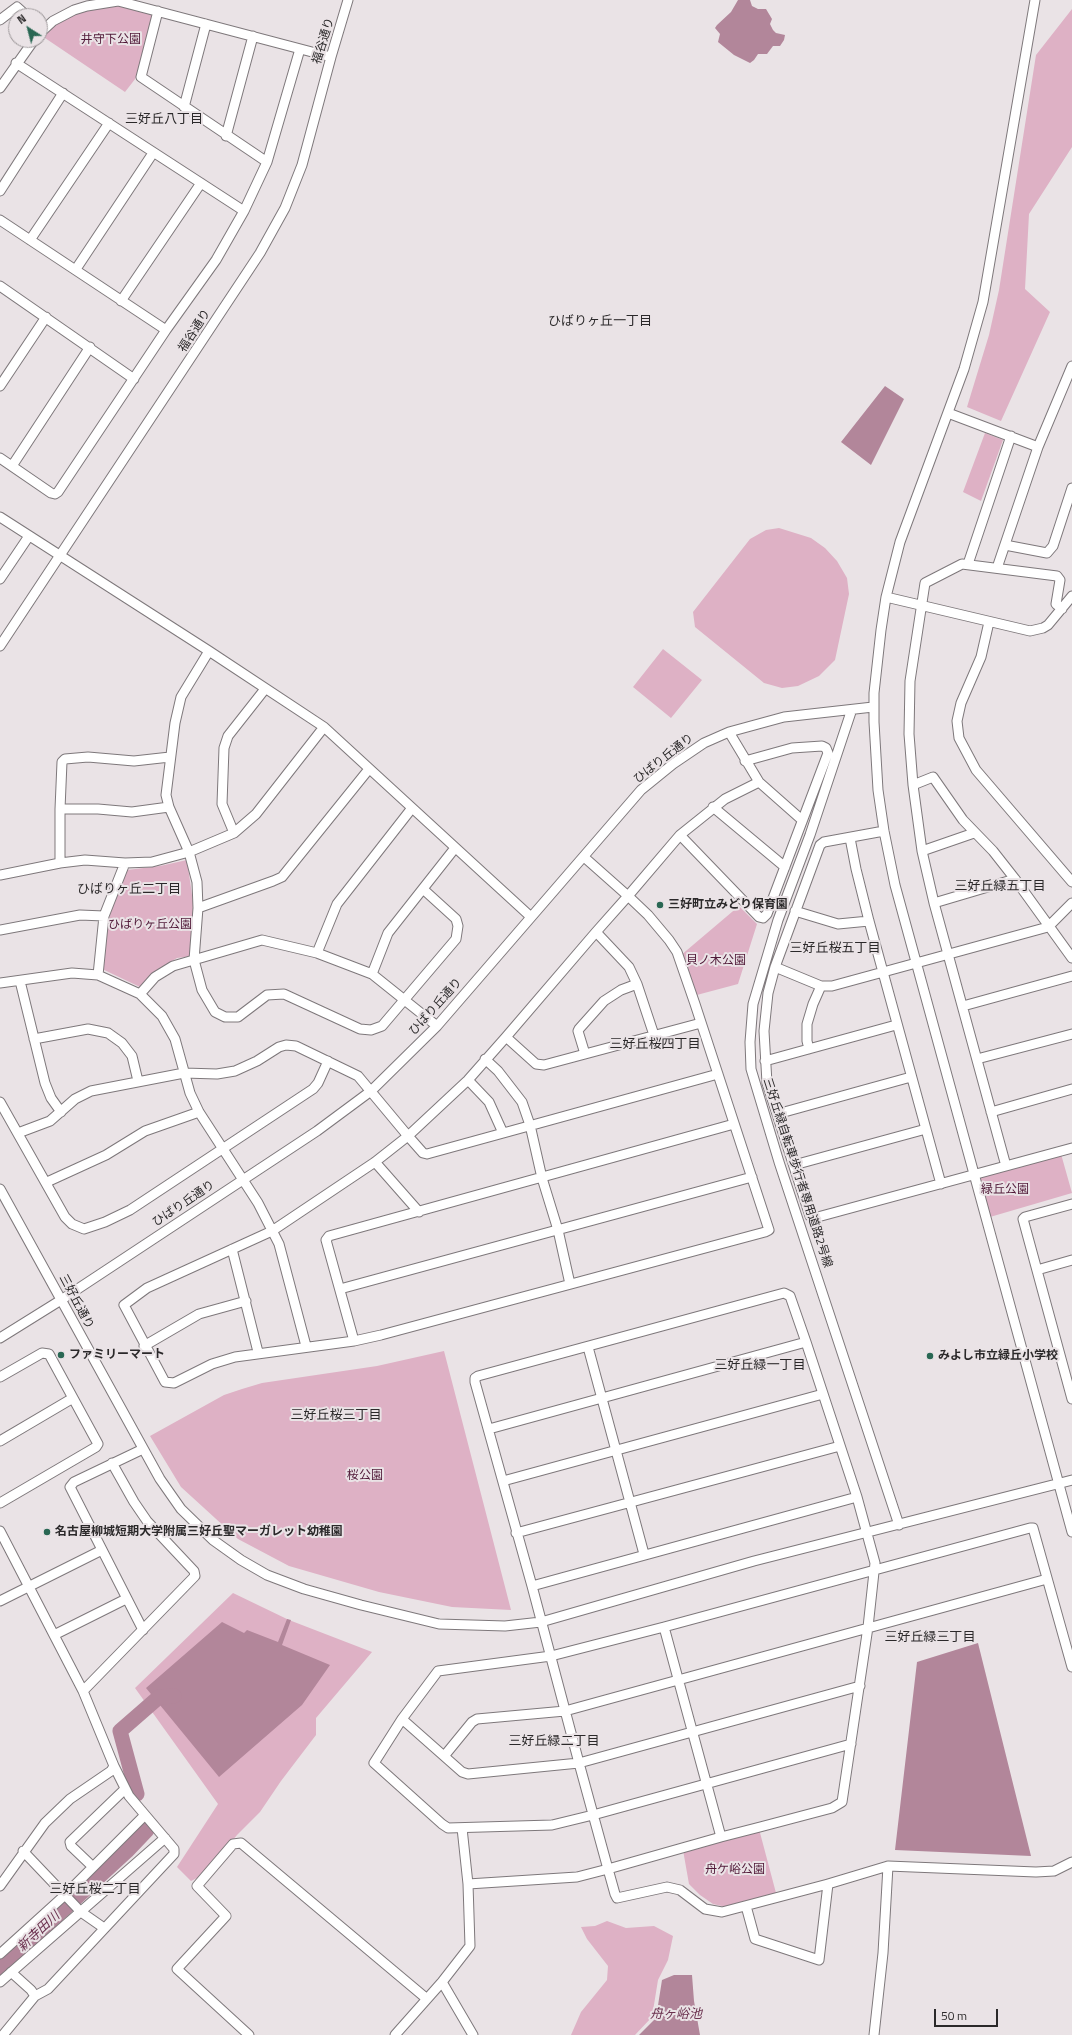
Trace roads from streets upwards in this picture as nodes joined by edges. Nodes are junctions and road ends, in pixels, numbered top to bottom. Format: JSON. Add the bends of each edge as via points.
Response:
{"nodes":[{"id":1,"x":348,"y":0,"type":"edge"},
{"id":2,"x":1034,"y":0,"type":"edge"},
{"id":3,"x":13,"y":4,"type":"edge"},
{"id":4,"x":158,"y":10,"type":"junction"},
{"id":5,"x":0,"y":20,"type":"edge"},
{"id":6,"x":206,"y":24,"type":"junction"},
{"id":7,"x":48,"y":25,"type":"edge"},
{"id":8,"x":253,"y":36,"type":"junction"},
{"id":9,"x":28,"y":48,"type":"edge"},
{"id":10,"x":300,"y":49,"type":"junction"},
{"id":11,"x":331,"y":57,"type":"junction"},
{"id":12,"x":16,"y":63,"type":"junction"},
{"id":13,"x":1,"y":83,"type":"edge"},
{"id":14,"x":63,"y":93,"type":"junction"},
{"id":15,"x":184,"y":107,"type":"junction"},
{"id":16,"x":109,"y":124,"type":"junction"},
{"id":17,"x":226,"y":136,"type":"junction"},
{"id":18,"x":153,"y":153,"type":"junction"},
{"id":19,"x":267,"y":162,"type":"junction"},
{"id":20,"x":201,"y":183,"type":"junction"},
{"id":21,"x":0,"y":191,"type":"edge"},
{"id":22,"x":244,"y":211,"type":"junction"},
{"id":23,"x":0,"y":220,"type":"edge"},
{"id":24,"x":30,"y":240,"type":"junction"},
{"id":25,"x":76,"y":269,"type":"junction"},
{"id":26,"x":0,"y":286,"type":"edge"},
{"id":27,"x":121,"y":301,"type":"junction"},
{"id":28,"x":46,"y":317,"type":"junction"},
{"id":29,"x":166,"y":330,"type":"junction"},
{"id":30,"x":90,"y":347,"type":"junction"},
{"id":31,"x":1072,"y":366,"type":"edge"},
{"id":32,"x":134,"y":379,"type":"junction"},
{"id":33,"x":0,"y":386,"type":"edge"},
{"id":34,"x":948,"y":413,"type":"junction"},
{"id":35,"x":1011,"y":436,"type":"junction"},
{"id":36,"x":1038,"y":447,"type":"junction"},
{"id":37,"x":0,"y":458,"type":"edge"},
{"id":38,"x":12,"y":466,"type":"junction"},
{"id":39,"x":1072,"y":488,"type":"edge"},
{"id":40,"x":0,"y":517,"type":"edge"},
{"id":41,"x":29,"y":536,"type":"junction"},
{"id":42,"x":1005,"y":545,"type":"junction"},
{"id":43,"x":61,"y":557,"type":"junction"},
{"id":44,"x":968,"y":564,"type":"junction"},
{"id":45,"x":997,"y":568,"type":"junction"},
{"id":46,"x":0,"y":579,"type":"edge"},
{"id":47,"x":1072,"y":596,"type":"edge"},
{"id":48,"x":886,"y":597,"type":"junction"},
{"id":49,"x":921,"y":604,"type":"junction"},
{"id":50,"x":1062,"y":610,"type":"junction"},
{"id":51,"x":989,"y":622,"type":"junction"},
{"id":52,"x":0,"y":646,"type":"edge"},
{"id":53,"x":209,"y":651,"type":"junction"},
{"id":54,"x":265,"y":689,"type":"junction"},
{"id":55,"x":873,"y":707,"type":"junction"},
{"id":56,"x":851,"y":712,"type":"dead end"},
{"id":57,"x":324,"y":727,"type":"junction"},
{"id":58,"x":729,"y":732,"type":"junction"},
{"id":59,"x":170,"y":757,"type":"junction"},
{"id":60,"x":745,"y":761,"type":"junction"},
{"id":61,"x":369,"y":769,"type":"junction"},
{"id":62,"x":759,"y":782,"type":"junction"},
{"id":63,"x":913,"y":785,"type":"junction"},
{"id":64,"x":169,"y":807,"type":"junction"},
{"id":65,"x":714,"y":807,"type":"junction"},
{"id":66,"x":412,"y":808,"type":"junction"},
{"id":67,"x":60,"y":809,"type":"junction"},
{"id":68,"x":802,"y":820,"type":"junction"},
{"id":69,"x":884,"y":831,"type":"junction"},
{"id":70,"x":234,"y":833,"type":"junction"},
{"id":71,"x":974,"y":834,"type":"junction"},
{"id":72,"x":680,"y":835,"type":"junction"},
{"id":73,"x":850,"y":838,"type":"junction"},
{"id":74,"x":456,"y":848,"type":"junction"},
{"id":75,"x":922,"y":851,"type":"junction"},
{"id":76,"x":189,"y":852,"type":"junction"},
{"id":77,"x":584,"y":857,"type":"junction"},
{"id":78,"x":60,"y":863,"type":"junction"},
{"id":79,"x":125,"y":863,"type":"junction"},
{"id":80,"x":785,"y":867,"type":"junction"},
{"id":81,"x":0,"y":875,"type":"edge"},
{"id":82,"x":1015,"y":879,"type":"junction"},
{"id":83,"x":1072,"y":882,"type":"edge"},
{"id":84,"x":423,"y":889,"type":"junction"},
{"id":85,"x":628,"y":896,"type":"junction"},
{"id":86,"x":934,"y":903,"type":"junction"},
{"id":87,"x":1072,"y":903,"type":"edge"},
{"id":88,"x":198,"y":908,"type":"junction"},
{"id":89,"x":795,"y":911,"type":"junction"},
{"id":90,"x":104,"y":916,"type":"junction"},
{"id":91,"x":531,"y":916,"type":"junction"},
{"id":92,"x":869,"y":921,"type":"junction"},
{"id":93,"x":1048,"y":927,"type":"junction"},
{"id":94,"x":0,"y":930,"type":"edge"},
{"id":95,"x":596,"y":932,"type":"junction"},
{"id":96,"x":317,"y":953,"type":"junction"},
{"id":97,"x":948,"y":955,"type":"junction"},
{"id":98,"x":1072,"y":958,"type":"edge"},
{"id":99,"x":194,"y":960,"type":"junction"},
{"id":100,"x":916,"y":964,"type":"junction"},
{"id":101,"x":775,"y":966,"type":"junction"},
{"id":102,"x":884,"y":973,"type":"junction"},
{"id":103,"x":372,"y":974,"type":"junction"},
{"id":104,"x":98,"y":975,"type":"junction"},
{"id":105,"x":1072,"y":976,"type":"edge"},
{"id":106,"x":20,"y":981,"type":"junction"},
{"id":107,"x":0,"y":983,"type":"edge"},
{"id":108,"x":637,"y":984,"type":"junction"},
{"id":109,"x":821,"y":986,"type":"junction"},
{"id":110,"x":140,"y":994,"type":"junction"},
{"id":111,"x":405,"y":999,"type":"junction"},
{"id":112,"x":963,"y":1006,"type":"junction"},
{"id":113,"x":700,"y":1023,"type":"junction"},
{"id":114,"x":896,"y":1025,"type":"junction"},
{"id":115,"x":437,"y":1026,"type":"junction"},
{"id":116,"x":1072,"y":1034,"type":"edge"},
{"id":117,"x":654,"y":1035,"type":"junction"},
{"id":118,"x":506,"y":1037,"type":"junction"},
{"id":119,"x":34,"y":1039,"type":"junction"},
{"id":120,"x":809,"y":1049,"type":"junction"},
{"id":121,"x":585,"y":1054,"type":"junction"},
{"id":122,"x":485,"y":1059,"type":"junction"},
{"id":123,"x":977,"y":1059,"type":"junction"},
{"id":124,"x":328,"y":1061,"type":"junction"},
{"id":125,"x":765,"y":1061,"type":"junction"},
{"id":126,"x":184,"y":1073,"type":"junction"},
{"id":127,"x":718,"y":1074,"type":"junction"},
{"id":128,"x":911,"y":1077,"type":"junction"},
{"id":129,"x":468,"y":1080,"type":"junction"},
{"id":130,"x":138,"y":1081,"type":"junction"},
{"id":131,"x":1072,"y":1089,"type":"edge"},
{"id":132,"x":370,"y":1091,"type":"junction"},
{"id":133,"x":0,"y":1102,"type":"edge"},
{"id":134,"x":61,"y":1112,"type":"junction"},
{"id":135,"x":199,"y":1112,"type":"junction"},
{"id":136,"x":991,"y":1112,"type":"junction"},
{"id":137,"x":777,"y":1114,"type":"junction"},
{"id":138,"x":734,"y":1124,"type":"junction"},
{"id":139,"x":530,"y":1125,"type":"junction"},
{"id":140,"x":926,"y":1129,"type":"junction"},
{"id":141,"x":502,"y":1133,"type":"junction"},
{"id":142,"x":18,"y":1134,"type":"junction"},
{"id":143,"x":408,"y":1136,"type":"junction"},
{"id":144,"x":1072,"y":1148,"type":"edge"},
{"id":145,"x":224,"y":1149,"type":"junction"},
{"id":146,"x":375,"y":1162,"type":"junction"},
{"id":147,"x":794,"y":1165,"type":"junction"},
{"id":148,"x":1006,"y":1166,"type":"junction"},
{"id":149,"x":974,"y":1176,"type":"junction"},
{"id":150,"x":752,"y":1177,"type":"junction"},
{"id":151,"x":542,"y":1178,"type":"junction"},
{"id":152,"x":243,"y":1180,"type":"junction"},
{"id":153,"x":47,"y":1182,"type":"junction"},
{"id":154,"x":941,"y":1184,"type":"junction"},
{"id":155,"x":0,"y":1189,"type":"edge"},
{"id":156,"x":1072,"y":1204,"type":"edge"},
{"id":157,"x":418,"y":1212,"type":"junction"},
{"id":158,"x":558,"y":1230,"type":"junction"},
{"id":159,"x":272,"y":1231,"type":"junction"},
{"id":160,"x":232,"y":1249,"type":"junction"},
{"id":161,"x":1072,"y":1260,"type":"edge"},
{"id":162,"x":1037,"y":1270,"type":"junction"},
{"id":163,"x":570,"y":1284,"type":"junction"},
{"id":164,"x":340,"y":1289,"type":"junction"},
{"id":165,"x":62,"y":1300,"type":"junction"},
{"id":166,"x":246,"y":1301,"type":"junction"},
{"id":167,"x":0,"y":1338,"type":"edge"},
{"id":168,"x":354,"y":1341,"type":"junction"},
{"id":169,"x":806,"y":1342,"type":"junction"},
{"id":170,"x":144,"y":1346,"type":"junction"},
{"id":171,"x":306,"y":1346,"type":"junction"},
{"id":172,"x":588,"y":1346,"type":"junction"},
{"id":173,"x":258,"y":1352,"type":"junction"},
{"id":174,"x":0,"y":1378,"type":"edge"},
{"id":175,"x":823,"y":1394,"type":"junction"},
{"id":176,"x":73,"y":1398,"type":"junction"},
{"id":177,"x":601,"y":1398,"type":"junction"},
{"id":178,"x":1072,"y":1400,"type":"edge"},
{"id":179,"x":489,"y":1429,"type":"junction"},
{"id":180,"x":0,"y":1441,"type":"edge"},
{"id":181,"x":840,"y":1446,"type":"junction"},
{"id":182,"x":143,"y":1449,"type":"junction"},
{"id":183,"x":616,"y":1450,"type":"junction"},
{"id":184,"x":112,"y":1463,"type":"junction"},
{"id":185,"x":1072,"y":1480,"type":"edge"},
{"id":186,"x":503,"y":1481,"type":"junction"},
{"id":187,"x":1058,"y":1483,"type":"junction"},
{"id":188,"x":857,"y":1497,"type":"junction"},
{"id":189,"x":0,"y":1503,"type":"edge"},
{"id":190,"x":631,"y":1503,"type":"junction"},
{"id":191,"x":899,"y":1525,"type":"junction"},
{"id":192,"x":0,"y":1531,"type":"edge"},
{"id":193,"x":1072,"y":1532,"type":"edge"},
{"id":194,"x":516,"y":1533,"type":"junction"},
{"id":195,"x":866,"y":1533,"type":"junction"},
{"id":196,"x":102,"y":1550,"type":"junction"},
{"id":197,"x":644,"y":1554,"type":"junction"},
{"id":198,"x":875,"y":1571,"type":"junction"},
{"id":199,"x":1047,"y":1579,"type":"junction"},
{"id":200,"x":532,"y":1586,"type":"junction"},
{"id":201,"x":29,"y":1587,"type":"junction"},
{"id":202,"x":126,"y":1599,"type":"junction"},
{"id":203,"x":0,"y":1601,"type":"edge"},
{"id":204,"x":541,"y":1622,"type":"junction"},
{"id":205,"x":664,"y":1627,"type":"junction"},
{"id":206,"x":868,"y":1628,"type":"junction"},
{"id":207,"x":143,"y":1630,"type":"junction"},
{"id":208,"x":54,"y":1635,"type":"junction"},
{"id":209,"x":551,"y":1656,"type":"junction"},
{"id":210,"x":1072,"y":1667,"type":"edge"},
{"id":211,"x":678,"y":1679,"type":"junction"},
{"id":212,"x":860,"y":1686,"type":"junction"},
{"id":213,"x":83,"y":1691,"type":"junction"},
{"id":214,"x":565,"y":1711,"type":"junction"},
{"id":215,"x":402,"y":1719,"type":"junction"},
{"id":216,"x":693,"y":1732,"type":"junction"},
{"id":217,"x":851,"y":1744,"type":"junction"},
{"id":218,"x":445,"y":1755,"type":"junction"},
{"id":219,"x":579,"y":1763,"type":"junction"},
{"id":220,"x":114,"y":1766,"type":"junction"},
{"id":221,"x":707,"y":1784,"type":"junction"},
{"id":222,"x":125,"y":1790,"type":"junction"},
{"id":223,"x":593,"y":1815,"type":"junction"},
{"id":224,"x":144,"y":1816,"type":"junction"},
{"id":225,"x":462,"y":1828,"type":"junction"},
{"id":226,"x":164,"y":1838,"type":"junction"},
{"id":227,"x":721,"y":1838,"type":"junction"},
{"id":228,"x":23,"y":1851,"type":"junction"},
{"id":229,"x":1072,"y":1862,"type":"edge"},
{"id":230,"x":888,"y":1866,"type":"junction"},
{"id":231,"x":93,"y":1868,"type":"junction"},
{"id":232,"x":608,"y":1869,"type":"junction"},
{"id":233,"x":468,"y":1884,"type":"junction"},
{"id":234,"x":828,"y":1884,"type":"junction"},
{"id":235,"x":0,"y":1886,"type":"edge"},
{"id":236,"x":66,"y":1895,"type":"junction"},
{"id":237,"x":746,"y":1906,"type":"junction"},
{"id":238,"x":81,"y":1912,"type":"junction"},
{"id":239,"x":104,"y":1928,"type":"junction"},
{"id":240,"x":0,"y":1954,"type":"edge"},
{"id":241,"x":11,"y":1972,"type":"junction"},
{"id":242,"x":0,"y":1982,"type":"edge"},
{"id":243,"x":442,"y":1982,"type":"junction"},
{"id":244,"x":35,"y":1996,"type":"junction"},
{"id":245,"x":428,"y":1999,"type":"junction"},
{"id":246,"x":3,"y":2035,"type":"edge"},
{"id":247,"x":249,"y":2035,"type":"edge"},
{"id":248,"x":395,"y":2035,"type":"edge"},
{"id":249,"x":473,"y":2035,"type":"edge"},
{"id":250,"x":874,"y":2035,"type":"edge"}],
"edges":[{"from":1,"to":11,"type":"street","name":"福谷通り"},
{"from":2,"to":34,"type":"street","via":[[983,302],[971,350]]},
{"from":3,"to":5,"type":"street"},
{"from":4,"to":6,"type":"street"},
{"from":4,"to":7,"type":"street","via":[[118,1],[87,6],[63,15]]},
{"from":4,"to":15,"type":"street","via":[[141,77]]},
{"from":6,"to":8,"type":"street"},
{"from":6,"to":15,"type":"street"},
{"from":8,"to":10,"type":"street"},
{"from":8,"to":17,"type":"street"},
{"from":9,"to":12,"type":"street"},
{"from":10,"to":11,"type":"street"},
{"from":10,"to":19,"type":"street"},
{"from":11,"to":43,"type":"street","name":"福谷通り","via":[[302,165],[281,214],[256,260]]},
{"from":12,"to":13,"type":"street"},
{"from":12,"to":14,"type":"street"},
{"from":14,"to":16,"type":"street"},
{"from":14,"to":21,"type":"street"},
{"from":15,"to":17,"type":"street"},
{"from":16,"to":18,"type":"street"},
{"from":16,"to":24,"type":"street"},
{"from":17,"to":19,"type":"street"},
{"from":18,"to":20,"type":"street"},
{"from":18,"to":25,"type":"street"},
{"from":19,"to":22,"type":"street"},
{"from":20,"to":22,"type":"street"},
{"from":20,"to":27,"type":"street"},
{"from":22,"to":29,"type":"street","via":[[216,260]]},
{"from":23,"to":24,"type":"street"},
{"from":24,"to":25,"type":"street"},
{"from":25,"to":27,"type":"street"},
{"from":26,"to":28,"type":"street"},
{"from":27,"to":29,"type":"street"},
{"from":28,"to":30,"type":"street"},
{"from":28,"to":33,"type":"street"},
{"from":29,"to":32,"type":"street"},
{"from":30,"to":32,"type":"street"},
{"from":30,"to":38,"type":"street"},
{"from":31,"to":36,"type":"street"},
{"from":32,"to":38,"type":"street","via":[[55,494]]},
{"from":34,"to":35,"type":"street"},
{"from":34,"to":48,"type":"street","via":[[900,542]]},
{"from":35,"to":36,"type":"street"},
{"from":35,"to":44,"type":"street"},
{"from":36,"to":42,"type":"street"},
{"from":37,"to":38,"type":"street"},
{"from":39,"to":42,"type":"street","via":[[1053,546],[1047,552]]},
{"from":40,"to":41,"type":"street"},
{"from":41,"to":43,"type":"street"},
{"from":41,"to":46,"type":"street"},
{"from":42,"to":45,"type":"street"},
{"from":43,"to":52,"type":"street","name":"福谷通り"},
{"from":43,"to":53,"type":"street"},
{"from":44,"to":45,"type":"street"},
{"from":44,"to":49,"type":"street","via":[[962,564],[928,581]]},
{"from":45,"to":50,"type":"street","via":[[1057,576],[1060,580],[1056,604]]},
{"from":47,"to":50,"type":"street"},
{"from":48,"to":49,"type":"street"},
{"from":48,"to":55,"type":"street"},
{"from":49,"to":51,"type":"street"},
{"from":49,"to":63,"type":"street","via":[[910,681],[909,734]]},
{"from":50,"to":51,"type":"street","via":[[1048,625],[1030,631]]},
{"from":51,"to":83,"type":"street","via":[[982,657],[961,703],[957,721],[959,738],[976,770]]},
{"from":53,"to":54,"type":"street"},
{"from":53,"to":59,"type":"street","via":[[181,697]]},
{"from":54,"to":57,"type":"street"},
{"from":54,"to":70,"type":"street","via":[[228,736],[224,748],[222,804]]},
{"from":55,"to":58,"type":"street","name":"ひばり丘通り","via":[[784,717]]},
{"from":55,"to":69,"type":"street","via":[[876,771]]},
{"from":56,"to":191,"type":"street","name":"三好丘緑自転車歩行者専用道路2号線","via":[[778,920],[752,1004],[751,1069],[779,1162]]},
{"from":57,"to":61,"type":"street"},
{"from":57,"to":70,"type":"street","via":[[256,814]]},
{"from":58,"to":60,"type":"street"},
{"from":58,"to":77,"type":"street","name":"ひばり丘通り","via":[[704,743],[641,790]]},
{"from":59,"to":64,"type":"street","via":[[166,795]]},
{"from":59,"to":67,"type":"street","via":[[134,761],[88,757],[66,759],[62,762]]},
{"from":60,"to":62,"type":"street"},
{"from":60,"to":68,"type":"street","via":[[788,748],[826,748],[828,753]]},
{"from":61,"to":66,"type":"street"},
{"from":61,"to":88,"type":"street","via":[[282,877]]},
{"from":62,"to":65,"type":"street"},
{"from":62,"to":68,"type":"street"},
{"from":63,"to":71,"type":"street","via":[[934,777]]},
{"from":63,"to":75,"type":"street"},
{"from":64,"to":67,"type":"street","via":[[132,812]]},
{"from":64,"to":76,"type":"street"},
{"from":65,"to":72,"type":"street"},
{"from":65,"to":80,"type":"street"},
{"from":66,"to":74,"type":"street"},
{"from":66,"to":96,"type":"street","via":[[337,904]]},
{"from":67,"to":78,"type":"street"},
{"from":68,"to":80,"type":"street"},
{"from":69,"to":73,"type":"street"},
{"from":69,"to":100,"type":"street"},
{"from":70,"to":76,"type":"street"},
{"from":71,"to":75,"type":"street"},
{"from":71,"to":82,"type":"street"},
{"from":72,"to":80,"type":"street","via":[[759,917],[763,918],[767,914]]},
{"from":72,"to":85,"type":"street"},
{"from":73,"to":89,"type":"street","via":[[824,842],[820,845]]},
{"from":73,"to":92,"type":"street"},
{"from":74,"to":84,"type":"street"},
{"from":74,"to":91,"type":"street"},
{"from":75,"to":86,"type":"street"},
{"from":76,"to":79,"type":"street","via":[[152,862]]},
{"from":76,"to":88,"type":"street","via":[[198,889]]},
{"from":77,"to":85,"type":"street"},
{"from":77,"to":91,"type":"street","name":"ひばり丘通り"},
{"from":78,"to":79,"type":"street","via":[[85,860]]},
{"from":78,"to":81,"type":"street"},
{"from":79,"to":90,"type":"street"},
{"from":82,"to":86,"type":"street"},
{"from":82,"to":93,"type":"street"},
{"from":84,"to":103,"type":"street","via":[[388,933]]},
{"from":84,"to":111,"type":"street","via":[[455,917],[458,932],[453,944]]},
{"from":85,"to":95,"type":"street"},
{"from":85,"to":113,"type":"street","via":[[659,927],[677,952]]},
{"from":86,"to":97,"type":"street"},
{"from":87,"to":93,"type":"street"},
{"from":88,"to":99,"type":"street"},
{"from":89,"to":92,"type":"street","via":[[838,924]]},
{"from":89,"to":101,"type":"street"},
{"from":90,"to":94,"type":"street","via":[[80,915]]},
{"from":90,"to":104,"type":"street"},
{"from":91,"to":115,"type":"street","name":"ひばり丘通り"},
{"from":92,"to":102,"type":"street"},
{"from":93,"to":97,"type":"street"},
{"from":93,"to":98,"type":"street"},
{"from":95,"to":108,"type":"street","via":[[625,962]]},
{"from":95,"to":118,"type":"street"},
{"from":96,"to":99,"type":"street","via":[[262,940]]},
{"from":96,"to":103,"type":"street"},
{"from":97,"to":100,"type":"street"},
{"from":97,"to":112,"type":"street"},
{"from":99,"to":110,"type":"street","via":[[162,972]]},
{"from":99,"to":111,"type":"street","via":[[197,976],[208,1001],[215,1012],[225,1017],[238,1017],[267,995],[284,994],[355,1027],[371,1030],[382,1026]]},
{"from":100,"to":102,"type":"street"},
{"from":100,"to":149,"type":"street"},
{"from":101,"to":109,"type":"street"},
{"from":101,"to":125,"type":"street","via":[[765,1011]]},
{"from":102,"to":109,"type":"street","via":[[832,986]]},
{"from":102,"to":114,"type":"street"},
{"from":103,"to":111,"type":"street"},
{"from":104,"to":106,"type":"street","via":[[72,973]]},
{"from":104,"to":110,"type":"street"},
{"from":105,"to":112,"type":"street"},
{"from":106,"to":107,"type":"street"},
{"from":106,"to":119,"type":"street"},
{"from":108,"to":117,"type":"street"},
{"from":108,"to":121,"type":"street","via":[[604,1001],[579,1029]]},
{"from":109,"to":120,"type":"street","via":[[807,1024]]},
{"from":110,"to":126,"type":"street","via":[[171,1028]]},
{"from":111,"to":115,"type":"street"},
{"from":112,"to":123,"type":"street"},
{"from":113,"to":117,"type":"street"},
{"from":113,"to":127,"type":"street"},
{"from":114,"to":120,"type":"street"},
{"from":114,"to":128,"type":"street"},
{"from":115,"to":132,"type":"street","name":"ひばり丘通り"},
{"from":116,"to":123,"type":"street"},
{"from":117,"to":121,"type":"street"},
{"from":118,"to":121,"type":"street","via":[[540,1066]]},
{"from":118,"to":122,"type":"street"},
{"from":119,"to":130,"type":"street","via":[[88,1030],[108,1033],[122,1043],[132,1056]]},
{"from":119,"to":134,"type":"street","via":[[48,1091]]},
{"from":120,"to":125,"type":"street"},
{"from":122,"to":129,"type":"street"},
{"from":122,"to":139,"type":"street","via":[[517,1094]]},
{"from":123,"to":136,"type":"street"},
{"from":124,"to":126,"type":"street","via":[[296,1046],[286,1045],[235,1071],[217,1074]]},
{"from":124,"to":132,"type":"street","via":[[358,1076]]},
{"from":124,"to":145,"type":"street","via":[[313,1089]]},
{"from":125,"to":137,"type":"street","via":[[767,1083]]},
{"from":126,"to":130,"type":"street"},
{"from":126,"to":135,"type":"street"},
{"from":127,"to":138,"type":"street"},
{"from":127,"to":139,"type":"street"},
{"from":128,"to":137,"type":"street"},
{"from":128,"to":140,"type":"street"},
{"from":129,"to":141,"type":"street","via":[[489,1102]]},
{"from":129,"to":143,"type":"street"},
{"from":130,"to":134,"type":"street","via":[[91,1091],[75,1099]]},
{"from":131,"to":136,"type":"street"},
{"from":132,"to":143,"type":"street"},
{"from":132,"to":152,"type":"street","name":"ひばり丘通り","via":[[317,1131]]},
{"from":133,"to":142,"type":"street"},
{"from":134,"to":142,"type":"street","via":[[50,1121]]},
{"from":135,"to":145,"type":"street"},
{"from":135,"to":153,"type":"street","via":[[145,1131],[106,1155]]},
{"from":136,"to":148,"type":"street"},
{"from":137,"to":147,"type":"street"},
{"from":138,"to":150,"type":"street"},
{"from":138,"to":151,"type":"street"},
{"from":139,"to":141,"type":"street"},
{"from":139,"to":151,"type":"street"},
{"from":140,"to":147,"type":"street"},
{"from":140,"to":154,"type":"street"},
{"from":141,"to":143,"type":"street","via":[[427,1154],[423,1153]]},
{"from":142,"to":153,"type":"street"},
{"from":143,"to":146,"type":"street"},
{"from":144,"to":148,"type":"street"},
{"from":145,"to":152,"type":"street"},
{"from":145,"to":153,"type":"street","via":[[130,1210],[90,1228],[79,1228],[69,1222]]},
{"from":146,"to":157,"type":"street"},
{"from":146,"to":159,"type":"street"},
{"from":147,"to":154,"type":"street","via":[[810,1216],[814,1218]]},
{"from":148,"to":149,"type":"street"},
{"from":149,"to":154,"type":"street"},
{"from":149,"to":187,"type":"street"},
{"from":150,"to":158,"type":"street"},
{"from":150,"to":163,"type":"street","via":[[769,1226],[768,1230]]},
{"from":151,"to":157,"type":"street"},
{"from":151,"to":158,"type":"street"},
{"from":152,"to":159,"type":"street"},
{"from":152,"to":165,"type":"street","name":"ひばり丘通り"},
{"from":155,"to":165,"type":"street","name":"三好丘通り"},
{"from":156,"to":162,"type":"street","via":[[1023,1219]]},
{"from":157,"to":164,"type":"street","via":[[327,1238]]},
{"from":158,"to":163,"type":"street"},
{"from":158,"to":164,"type":"street"},
{"from":159,"to":160,"type":"street"},
{"from":159,"to":171,"type":"street","via":[[282,1252]]},
{"from":160,"to":166,"type":"street"},
{"from":160,"to":170,"type":"street","via":[[147,1288],[124,1305]]},
{"from":161,"to":162,"type":"street"},
{"from":162,"to":178,"type":"street"},
{"from":163,"to":168,"type":"street"},
{"from":164,"to":168,"type":"street"},
{"from":165,"to":167,"type":"street","name":"ひばり丘通り"},
{"from":165,"to":182,"type":"street","name":"三好丘通り"},
{"from":166,"to":170,"type":"street","via":[[199,1314]]},
{"from":166,"to":173,"type":"street"},
{"from":168,"to":171,"type":"street"},
{"from":169,"to":172,"type":"street","via":[[790,1296],[784,1293]]},
{"from":169,"to":175,"type":"street"},
{"from":169,"to":177,"type":"street"},
{"from":170,"to":173,"type":"street","via":[[164,1381],[171,1384],[212,1364]]},
{"from":171,"to":173,"type":"street"},
{"from":172,"to":177,"type":"street"},
{"from":172,"to":179,"type":"street","via":[[475,1378]]},
{"from":174,"to":176,"type":"street","via":[[46,1353],[49,1354]]},
{"from":175,"to":181,"type":"street"},
{"from":175,"to":183,"type":"street"},
{"from":176,"to":180,"type":"street"},
{"from":176,"to":189,"type":"street","via":[[98,1440],[96,1447]]},
{"from":177,"to":179,"type":"street"},
{"from":177,"to":183,"type":"street"},
{"from":179,"to":186,"type":"street"},
{"from":181,"to":188,"type":"street"},
{"from":181,"to":190,"type":"street"},
{"from":182,"to":184,"type":"street"},
{"from":182,"to":204,"type":"street","name":"三好丘通り","via":[[166,1489],[195,1525],[231,1554],[279,1581],[439,1624],[505,1626]]},
{"from":183,"to":186,"type":"street"},
{"from":183,"to":190,"type":"street"},
{"from":184,"to":196,"type":"street","via":[[74,1482],[70,1487]]},
{"from":184,"to":207,"type":"street","via":[[147,1521],[195,1574]]},
{"from":185,"to":187,"type":"street","name":"三好丘通り"},
{"from":186,"to":194,"type":"street"},
{"from":187,"to":191,"type":"street","name":"三好丘通り"},
{"from":187,"to":193,"type":"street"},
{"from":188,"to":195,"type":"street"},
{"from":188,"to":197,"type":"street"},
{"from":190,"to":194,"type":"street"},
{"from":190,"to":197,"type":"street"},
{"from":191,"to":195,"type":"street","name":"三好丘通り"},
{"from":192,"to":201,"type":"street"},
{"from":194,"to":200,"type":"street"},
{"from":195,"to":198,"type":"street"},
{"from":195,"to":204,"type":"street","name":"三好丘通り","via":[[754,1561]]},
{"from":196,"to":201,"type":"street"},
{"from":196,"to":202,"type":"street"},
{"from":197,"to":200,"type":"street"},
{"from":198,"to":199,"type":"street","via":[[1033,1528]]},
{"from":198,"to":205,"type":"street"},
{"from":198,"to":206,"type":"street"},
{"from":199,"to":206,"type":"street"},
{"from":199,"to":210,"type":"street"},
{"from":200,"to":204,"type":"street"},
{"from":201,"to":203,"type":"street"},
{"from":201,"to":208,"type":"street"},
{"from":202,"to":207,"type":"street"},
{"from":202,"to":208,"type":"street"},
{"from":204,"to":209,"type":"street"},
{"from":205,"to":209,"type":"street"},
{"from":205,"to":211,"type":"street"},
{"from":206,"to":211,"type":"street"},
{"from":206,"to":212,"type":"street"},
{"from":207,"to":213,"type":"street"},
{"from":208,"to":213,"type":"street"},
{"from":209,"to":214,"type":"street"},
{"from":209,"to":215,"type":"street","via":[[435,1672]]},
{"from":211,"to":214,"type":"street"},
{"from":211,"to":216,"type":"street"},
{"from":212,"to":216,"type":"street"},
{"from":212,"to":217,"type":"street"},
{"from":213,"to":220,"type":"street"},
{"from":214,"to":218,"type":"street","via":[[477,1719]]},
{"from":214,"to":219,"type":"street"},
{"from":215,"to":218,"type":"street"},
{"from":215,"to":225,"type":"street","via":[[374,1764],[442,1824],[448,1828]]},
{"from":216,"to":219,"type":"street"},
{"from":216,"to":221,"type":"street"},
{"from":217,"to":221,"type":"street"},
{"from":217,"to":227,"type":"street","via":[[843,1799],[838,1806]]},
{"from":218,"to":219,"type":"street","via":[[462,1772],[468,1774]]},
{"from":219,"to":223,"type":"street"},
{"from":220,"to":222,"type":"street"},
{"from":220,"to":228,"type":"street","via":[[112,1771],[57,1810]]},
{"from":221,"to":223,"type":"street"},
{"from":221,"to":227,"type":"street"},
{"from":222,"to":224,"type":"street"},
{"from":222,"to":231,"type":"street","via":[[70,1842]]},
{"from":223,"to":225,"type":"street","via":[[552,1825]]},
{"from":223,"to":232,"type":"street"},
{"from":224,"to":226,"type":"street"},
{"from":224,"to":231,"type":"street"},
{"from":225,"to":233,"type":"street"},
{"from":226,"to":238,"type":"street"},
{"from":226,"to":239,"type":"street","via":[[175,1851],[174,1856]]},
{"from":227,"to":232,"type":"street"},
{"from":228,"to":235,"type":"street"},
{"from":228,"to":236,"type":"street"},
{"from":229,"to":230,"type":"street","via":[[1054,1871],[1036,1872]]},
{"from":230,"to":234,"type":"street"},
{"from":230,"to":250,"type":"street","via":[[883,1953]]},
{"from":231,"to":236,"type":"street"},
{"from":232,"to":233,"type":"street","via":[[577,1878]]},
{"from":232,"to":237,"type":"street","via":[[617,1898],[667,1886],[680,1890],[713,1912]]},
{"from":233,"to":243,"type":"street","via":[[470,1946]]},
{"from":234,"to":237,"type":"street"},
{"from":234,"to":237,"type":"street","via":[[818,1960],[755,1939]]},
{"from":236,"to":238,"type":"street"},
{"from":236,"to":240,"type":"street"},
{"from":238,"to":239,"type":"street"},
{"from":238,"to":241,"type":"street"},
{"from":239,"to":244,"type":"street","via":[[48,1989]]},
{"from":241,"to":242,"type":"street"},
{"from":241,"to":244,"type":"street"},
{"from":243,"to":245,"type":"street"},
{"from":243,"to":249,"type":"street"},
{"from":244,"to":246,"type":"street"},
{"from":245,"to":247,"type":"street","via":[[241,1843],[233,1844],[197,1886],[226,1916],[177,1969]]},
{"from":245,"to":248,"type":"street"}]}
